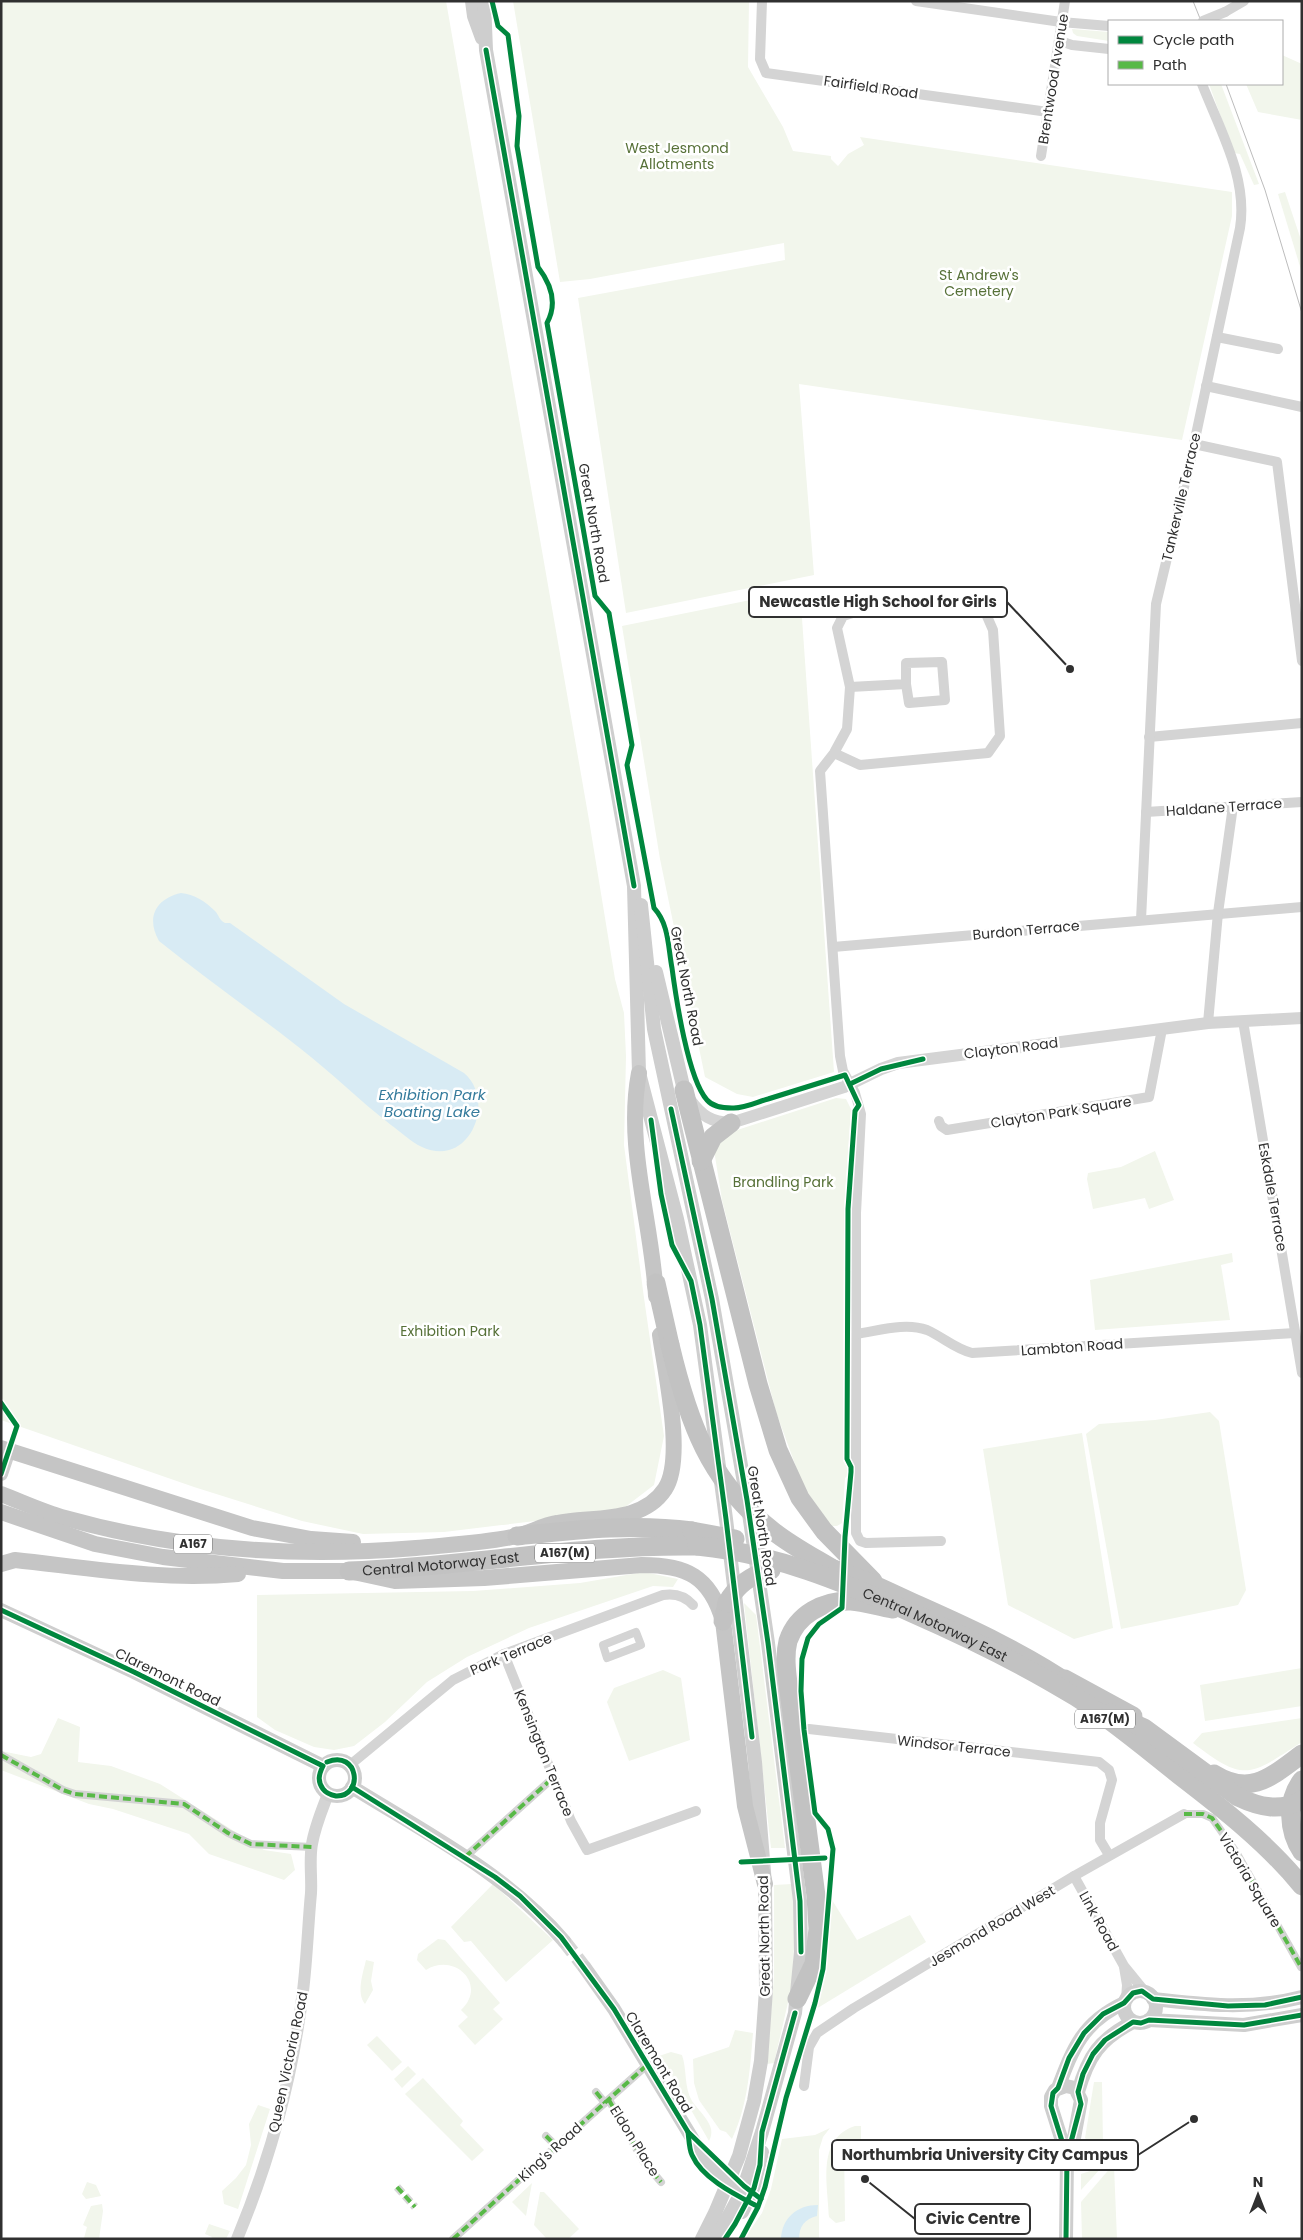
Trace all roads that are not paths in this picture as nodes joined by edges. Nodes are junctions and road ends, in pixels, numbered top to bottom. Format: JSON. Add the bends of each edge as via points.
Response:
{"nodes":[{"id":1,"x":472,"y":1,"type":"edge"},
{"id":2,"x":484,"y":1,"type":"edge"},
{"id":3,"x":762,"y":1,"type":"edge"},
{"id":4,"x":916,"y":1,"type":"edge"},
{"id":5,"x":1065,"y":1,"type":"edge"},
{"id":6,"x":1244,"y":1,"type":"edge"},
{"id":7,"x":1205,"y":20,"type":"edge"},
{"id":8,"x":1061,"y":22,"type":"junction"},
{"id":9,"x":1108,"y":26,"type":"edge"},
{"id":10,"x":1060,"y":40,"type":"junction"},
{"id":11,"x":1108,"y":49,"type":"edge"},
{"id":12,"x":486,"y":50,"type":"junction"},
{"id":13,"x":1202,"y":85,"type":"edge"},
{"id":14,"x":1048,"y":112,"type":"junction"},
{"id":15,"x":1041,"y":156,"type":"dead end"},
{"id":16,"x":1217,"y":337,"type":"junction"},
{"id":17,"x":1278,"y":349,"type":"dead end"},
{"id":18,"x":1206,"y":386,"type":"junction"},
{"id":19,"x":1302,"y":407,"type":"edge"},
{"id":20,"x":1194,"y":444,"type":"junction"},
{"id":21,"x":1302,"y":661,"type":"edge"},
{"id":22,"x":906,"y":684,"type":"junction"},
{"id":23,"x":850,"y":687,"type":"junction"},
{"id":24,"x":1302,"y":722,"type":"edge"},
{"id":25,"x":1149,"y":737,"type":"junction"},
{"id":26,"x":834,"y":752,"type":"junction"},
{"id":27,"x":1302,"y":802,"type":"edge"},
{"id":28,"x":1233,"y":806,"type":"junction"},
{"id":29,"x":1146,"y":812,"type":"junction"},
{"id":30,"x":634,"y":886,"type":"junction"},
{"id":31,"x":1302,"y":907,"type":"edge"},
{"id":32,"x":643,"y":910,"type":"junction"},
{"id":33,"x":1218,"y":913,"type":"junction"},
{"id":34,"x":1140,"y":920,"type":"junction"},
{"id":35,"x":833,"y":947,"type":"junction"},
{"id":36,"x":1302,"y":1018,"type":"edge"},
{"id":37,"x":1243,"y":1021,"type":"junction"},
{"id":38,"x":1208,"y":1023,"type":"junction"},
{"id":39,"x":1162,"y":1029,"type":"junction"},
{"id":40,"x":639,"y":1073,"type":"junction"},
{"id":41,"x":850,"y":1084,"type":"junction"},
{"id":42,"x":684,"y":1090,"type":"junction"},
{"id":43,"x":939,"y":1120,"type":"dead end"},
{"id":44,"x":731,"y":1123,"type":"junction"},
{"id":45,"x":701,"y":1162,"type":"junction"},
{"id":46,"x":656,"y":1283,"type":"joint"},
{"id":47,"x":661,"y":1314,"type":"junction"},
{"id":48,"x":1296,"y":1333,"type":"junction"},
{"id":49,"x":856,"y":1334,"type":"junction"},
{"id":50,"x":1302,"y":1373,"type":"edge"},
{"id":51,"x":4,"y":1459,"type":"edge"},
{"id":52,"x":1,"y":1494,"type":"edge"},
{"id":53,"x":1,"y":1512,"type":"edge"},
{"id":54,"x":516,"y":1536,"type":"junction"},
{"id":55,"x":695,"y":1539,"type":"junction"},
{"id":56,"x":941,"y":1541,"type":"dead end"},
{"id":57,"x":392,"y":1550,"type":"junction"},
{"id":58,"x":1,"y":1564,"type":"edge"},
{"id":59,"x":839,"y":1570,"type":"junction"},
{"id":60,"x":282,"y":1571,"type":"junction"},
{"id":61,"x":349,"y":1572,"type":"joint"},
{"id":62,"x":434,"y":1574,"type":"junction"},
{"id":63,"x":878,"y":1592,"type":"junction"},
{"id":64,"x":693,"y":1605,"type":"dead end"},
{"id":65,"x":1,"y":1610,"type":"edge"},
{"id":66,"x":725,"y":1612,"type":"junction"},
{"id":67,"x":914,"y":1613,"type":"junction"},
{"id":68,"x":603,"y":1645,"type":"joint"},
{"id":69,"x":504,"y":1654,"type":"junction"},
{"id":70,"x":1048,"y":1670,"type":"junction"},
{"id":71,"x":1078,"y":1698,"type":"junction"},
{"id":72,"x":809,"y":1729,"type":"dead end"},
{"id":73,"x":1302,"y":1754,"type":"edge"},
{"id":74,"x":1,"y":1755,"type":"edge"},
{"id":75,"x":350,"y":1765,"type":"junction"},
{"id":76,"x":323,"y":1766,"type":"junction"},
{"id":77,"x":554,"y":1777,"type":"junction"},
{"id":78,"x":1302,"y":1780,"type":"edge"},
{"id":79,"x":352,"y":1787,"type":"junction"},
{"id":80,"x":328,"y":1794,"type":"junction"},
{"id":81,"x":1302,"y":1800,"type":"edge"},
{"id":82,"x":696,"y":1811,"type":"dead end"},
{"id":83,"x":1184,"y":1814,"type":"joint"},
{"id":84,"x":312,"y":1847,"type":"junction"},
{"id":85,"x":1302,"y":1852,"type":"edge"},
{"id":86,"x":1109,"y":1856,"type":"junction"},
{"id":87,"x":465,"y":1857,"type":"junction"},
{"id":88,"x":1302,"y":1875,"type":"edge"},
{"id":89,"x":1074,"y":1876,"type":"junction"},
{"id":90,"x":765,"y":1884,"type":"junction"},
{"id":91,"x":1302,"y":1886,"type":"edge"},
{"id":92,"x":564,"y":1941,"type":"tunnel mouth"},
{"id":93,"x":1124,"y":1966,"type":"junction"},
{"id":94,"x":1301,"y":1967,"type":"edge"},
{"id":95,"x":585,"y":1968,"type":"tunnel mouth"},
{"id":96,"x":1150,"y":1996,"type":"junction"},
{"id":97,"x":1302,"y":1997,"type":"edge"},
{"id":98,"x":797,"y":1999,"type":"junction"},
{"id":99,"x":1125,"y":2001,"type":"junction"},
{"id":100,"x":1302,"y":2015,"type":"edge"},
{"id":101,"x":1149,"y":2020,"type":"junction"},
{"id":102,"x":1133,"y":2022,"type":"junction"},
{"id":103,"x":647,"y":2065,"type":"junction"},
{"id":104,"x":804,"y":2086,"type":"dead end"},
{"id":105,"x":1058,"y":2088,"type":"junction"},
{"id":106,"x":596,"y":2092,"type":"dead end"},
{"id":107,"x":1078,"y":2092,"type":"junction"},
{"id":108,"x":607,"y":2102,"type":"junction"},
{"id":109,"x":1080,"y":2108,"type":"junction"},
{"id":110,"x":1054,"y":2111,"type":"junction"},
{"id":111,"x":762,"y":2132,"type":"junction"},
{"id":112,"x":546,"y":2136,"type":"dead end"},
{"id":113,"x":556,"y":2146,"type":"junction"},
{"id":114,"x":1067,"y":2157,"type":"junction"},
{"id":115,"x":729,"y":2181,"type":"junction"},
{"id":116,"x":661,"y":2182,"type":"dead end"},
{"id":117,"x":743,"y":2190,"type":"junction"},
{"id":118,"x":238,"y":2239,"type":"edge"},
{"id":119,"x":453,"y":2239,"type":"edge"},
{"id":120,"x":702,"y":2239,"type":"edge"},
{"id":121,"x":716,"y":2239,"type":"edge"},
{"id":122,"x":724,"y":2239,"type":"edge"},
{"id":123,"x":1066,"y":2239,"type":"edge"}],
"edges":[{"from":1,"to":12,"type":"main road","name":"Great North Road"},
{"from":2,"to":12,"type":"main road","name":"Great North Road"},
{"from":3,"to":14,"type":"street","name":"Fairfield Road","via":[[760,59],[766,73]]},
{"from":4,"to":8,"type":"street"},
{"from":5,"to":8,"type":"street","name":"Brentwood Avenue"},
{"from":6,"to":7,"type":"street","bridge":true},
{"from":8,"to":9,"type":"street"},
{"from":8,"to":10,"type":"street","name":"Brentwood Avenue"},
{"from":10,"to":11,"type":"street","via":[[1072,45]]},
{"from":10,"to":14,"type":"street","name":"Brentwood Avenue"},
{"from":12,"to":30,"type":"main road","name":"Great North Road"},
{"from":13,"to":16,"type":"street","name":"Tankerville Terrace","via":[[1232,160],[1242,205]]},
{"from":14,"to":15,"type":"street","name":"Brentwood Avenue"},
{"from":16,"to":17,"type":"street"},
{"from":16,"to":18,"type":"street","name":"Tankerville Terrace"},
{"from":18,"to":19,"type":"street"},
{"from":18,"to":20,"type":"street","name":"Tankerville Terrace"},
{"from":20,"to":21,"type":"street","via":[[1277,462]]},
{"from":20,"to":25,"type":"street","name":"Tankerville Terrace","via":[[1156,604]]},
{"from":22,"to":22,"type":"street","via":[[906,663],[942,662],[946,700],[909,703]]},
{"from":22,"to":23,"type":"street"},
{"from":23,"to":26,"type":"street","via":[[846,729]]},
{"from":23,"to":26,"type":"street","via":[[837,628],[842,616],[856,612],[974,609],[986,614],[993,630],[1000,736],[988,753],[860,765]]},
{"from":24,"to":25,"type":"street"},
{"from":25,"to":29,"type":"street","name":"Tankerville Terrace"},
{"from":26,"to":35,"type":"street","via":[[820,771]]},
{"from":27,"to":28,"type":"street","name":"Haldane Terrace"},
{"from":28,"to":29,"type":"street","name":"Haldane Terrace"},
{"from":28,"to":33,"type":"street"},
{"from":29,"to":34,"type":"street","name":"Tankerville Terrace"},
{"from":30,"to":32,"type":"main road","name":"Great North Road"},
{"from":30,"to":40,"type":"main road","name":"Great North Road"},
{"from":31,"to":33,"type":"street","name":"Burdon Terrace"},
{"from":32,"to":42,"type":"main road"},
{"from":32,"to":98,"type":"main road","name":"Great North Road","via":[[654,1029],[712,1299],[758,1568],[798,1892],[801,1952]]},
{"from":33,"to":34,"type":"street","name":"Burdon Terrace"},
{"from":33,"to":38,"type":"street"},
{"from":34,"to":35,"type":"street","name":"Burdon Terrace"},
{"from":35,"to":41,"type":"street","via":[[840,1056]]},
{"from":36,"to":37,"type":"street","name":"Clayton Road"},
{"from":37,"to":38,"type":"street","name":"Clayton Road"},
{"from":37,"to":48,"type":"street","name":"Eskdale Terrace"},
{"from":38,"to":39,"type":"street","name":"Clayton Road"},
{"from":39,"to":41,"type":"street","name":"Clayton Road","via":[[923,1059],[881,1069]]},
{"from":39,"to":43,"type":"street","name":"Clayton Park Square","via":[[1149,1098],[947,1130]]},
{"from":40,"to":46,"type":"highway","via":[[634,1097],[637,1149]]},
{"from":40,"to":90,"type":"main road","name":"Great North Road","via":[[678,1219],[700,1326],[755,1762]]},
{"from":41,"to":44,"type":"street","name":"Clayton Road"},
{"from":41,"to":49,"type":"street","via":[[861,1114],[856,1213]]},
{"from":42,"to":44,"type":"street","via":[[701,1114],[716,1123]]},
{"from":42,"to":45,"type":"highway","number":"A167(M)"},
{"from":44,"to":45,"type":"highway","via":[[713,1137]]},
{"from":45,"to":63,"type":"highway","number":"A167(M)","via":[[778,1450],[800,1498],[824,1531]]},
{"from":46,"to":47,"type":"highway","number":"A167(M)"},
{"from":47,"to":54,"type":"highway","via":[[674,1442],[669,1482],[656,1499],[629,1515],[555,1523]]},
{"from":47,"to":63,"type":"highway","number":"A167(M)","bridge":true,"via":[[694,1426],[726,1486],[773,1531]]},
{"from":48,"to":49,"type":"street","name":"Lambton Road","via":[[972,1353],[960,1350],[925,1330],[909,1326]]},
{"from":48,"to":50,"type":"street","name":"Eskdale Terrace"},
{"from":49,"to":56,"type":"street","via":[[856,1533],[860,1541],[866,1543]]},
{"from":51,"to":57,"type":"highway","via":[[252,1528]]},
{"from":52,"to":57,"type":"highway","number":"A167","via":[[63,1517],[188,1543],[301,1553]]},
{"from":53,"to":60,"type":"highway","number":"A167","via":[[95,1544],[163,1557]]},
{"from":54,"to":55,"type":"highway","name":"Central Motorway East","number":"A167(M)","via":[[659,1526]]},
{"from":54,"to":57,"type":"highway","number":"A167"},
{"from":55,"to":59,"type":"highway","name":"Central Motorway East","number":"A167(M)","bridge":true,"via":[[749,1542]]},
{"from":55,"to":62,"type":"highway","name":"Central Motorway East","number":"A167(M)"},
{"from":55,"to":63,"type":"highway","name":"Central Motorway East","number":"A167(M)","bridge":true,"via":[[760,1555]]},
{"from":58,"to":60,"type":"highway","via":[[15,1560],[206,1577]]},
{"from":59,"to":63,"type":"highway","name":"Central Motorway East","number":"A167(M)"},
{"from":59,"to":66,"type":"highway","number":"A167(M)","bridge":true,"via":[[814,1567],[761,1572],[732,1594]]},
{"from":60,"to":61,"type":"highway","number":"A167"},
{"from":61,"to":62,"type":"highway","name":"Central Motorway East","number":"A167(M)"},
{"from":62,"to":66,"type":"highway","via":[[666,1565],[693,1575],[709,1589]]},
{"from":63,"to":67,"type":"highway","name":"Central Motorway East","number":"A167(M)","bridge":true},
{"from":63,"to":70,"type":"highway","name":"Central Motorway East","number":"A167(M)","via":[[959,1623]]},
{"from":64,"to":69,"type":"street","name":"Park Terrace","via":[[681,1596],[663,1595]]},
{"from":65,"to":76,"type":"main road","name":"Claremont Road"},
{"from":66,"to":90,"type":"highway","via":[[745,1806]]},
{"from":67,"to":71,"type":"highway","name":"Central Motorway East","number":"A167(M)","bridge":true,"via":[[1031,1670]]},
{"from":67,"to":98,"type":"highway","number":"A167(M)","bridge":true,"via":[[852,1601],[822,1605],[799,1622],[788,1642],[789,1691],[818,1929],[814,1964]]},
{"from":68,"to":68,"type":"street","via":[[607,1658],[641,1645],[636,1632]]},
{"from":69,"to":75,"type":"street","name":"Park Terrace","via":[[453,1680]]},
{"from":69,"to":77,"type":"street","name":"Kensington Terrace"},
{"from":70,"to":73,"type":"highway","number":"A167(M)","via":[[1143,1722],[1228,1782],[1253,1784]]},
{"from":70,"to":88,"type":"highway","name":"Central Motorway East","number":"A167(M)","via":[[1169,1750]]},
{"from":71,"to":81,"type":"highway","number":"A167(M)","bridge":true,"via":[[1144,1728],[1238,1797],[1254,1805],[1285,1807]]},
{"from":71,"to":91,"type":"highway","name":"Central Motorway East","number":"A167(M)","bridge":true,"via":[[1206,1796]]},
{"from":72,"to":86,"type":"street","name":"Windsor Terrace","via":[[1099,1762],[1109,1770],[1112,1780],[1100,1823],[1100,1840]]},
{"from":74,"to":84,"type":"street","via":[[75,1794],[184,1804],[251,1844]]},
{"from":75,"to":76,"type":"main road","via":[[334,1760]]},
{"from":75,"to":79,"type":"main road","via":[[355,1774]]},
{"from":76,"to":80,"type":"main road","via":[[319,1782]]},
{"from":77,"to":82,"type":"street","name":"Kensington Terrace","via":[[570,1821],[587,1850]]},
{"from":77,"to":87,"type":"street"},
{"from":78,"to":85,"type":"highway","via":[[1294,1794],[1290,1818],[1292,1833]]},
{"from":79,"to":80,"type":"main road","via":[[343,1795]]},
{"from":79,"to":87,"type":"main road"},
{"from":80,"to":84,"type":"street","name":"Queen Victoria Road"},
{"from":83,"to":86,"type":"street","name":"Jesmond Road West"},
{"from":83,"to":94,"type":"street","name":"Victoria Square","via":[[1202,1814],[1212,1818],[1236,1852]]},
{"from":84,"to":118,"type":"street","name":"Queen Victoria Road","via":[[304,1979],[295,2040],[277,2120]]},
{"from":86,"to":89,"type":"street","name":"Jesmond Road West"},
{"from":87,"to":92,"type":"main road","via":[[520,1896]]},
{"from":89,"to":93,"type":"street","name":"Link Road"},
{"from":89,"to":104,"type":"street","name":"Jesmond Road West","via":[[817,2033],[809,2047]]},
{"from":90,"to":115,"type":"main road","name":"Great North Road","via":[[766,1990],[761,2061],[754,2101]]},
{"from":93,"to":96,"type":"street","name":"Link Road"},
{"from":93,"to":99,"type":"street","name":"Link Road"},
{"from":95,"to":103,"type":"main road","name":"Claremont Road"},
{"from":96,"to":97,"type":"main road","via":[[1205,2005],[1246,2006]]},
{"from":96,"to":99,"type":"main road","via":[[1133,1993]]},
{"from":96,"to":101,"type":"main road","via":[[1155,2012]]},
{"from":98,"to":111,"type":"main road","name":"Great North Road"},
{"from":99,"to":102,"type":"main road","via":[[1124,2012]]},
{"from":99,"to":105,"type":"main road","via":[[1103,2014],[1084,2033],[1069,2058]]},
{"from":100,"to":101,"type":"main road","via":[[1244,2025]]},
{"from":101,"to":102,"type":"main road"},
{"from":102,"to":107,"type":"main road","via":[[1113,2033],[1098,2047],[1087,2065]]},
{"from":103,"to":108,"type":"street","name":"King's Road"},
{"from":103,"to":115,"type":"main road","name":"Claremont Road","via":[[701,2153]]},
{"from":105,"to":107,"type":"main road","via":[[1070,2086]]},
{"from":105,"to":110,"type":"main road","via":[[1051,2097]]},
{"from":106,"to":108,"type":"street","name":"Eldon Place"},
{"from":107,"to":109,"type":"main road"},
{"from":108,"to":113,"type":"street","name":"King's Road"},
{"from":108,"to":116,"type":"street","name":"Eldon Place","via":[[644,2162]]},
{"from":109,"to":110,"type":"main road","via":[[1070,2116],[1060,2116]]},
{"from":109,"to":114,"type":"main road"},
{"from":110,"to":114,"type":"main road"},
{"from":111,"to":117,"type":"main road","name":"Great North Road"},
{"from":111,"to":122,"type":"main road","via":[[760,2165],[754,2188]]},
{"from":112,"to":113,"type":"street"},
{"from":113,"to":119,"type":"street","name":"King's Road"},
{"from":114,"to":123,"type":"main road"},
{"from":115,"to":117,"type":"main road","name":"Claremont Road"},
{"from":115,"to":120,"type":"main road","name":"Great North Road"},
{"from":117,"to":121,"type":"main road","name":"Great North Road"}]}
